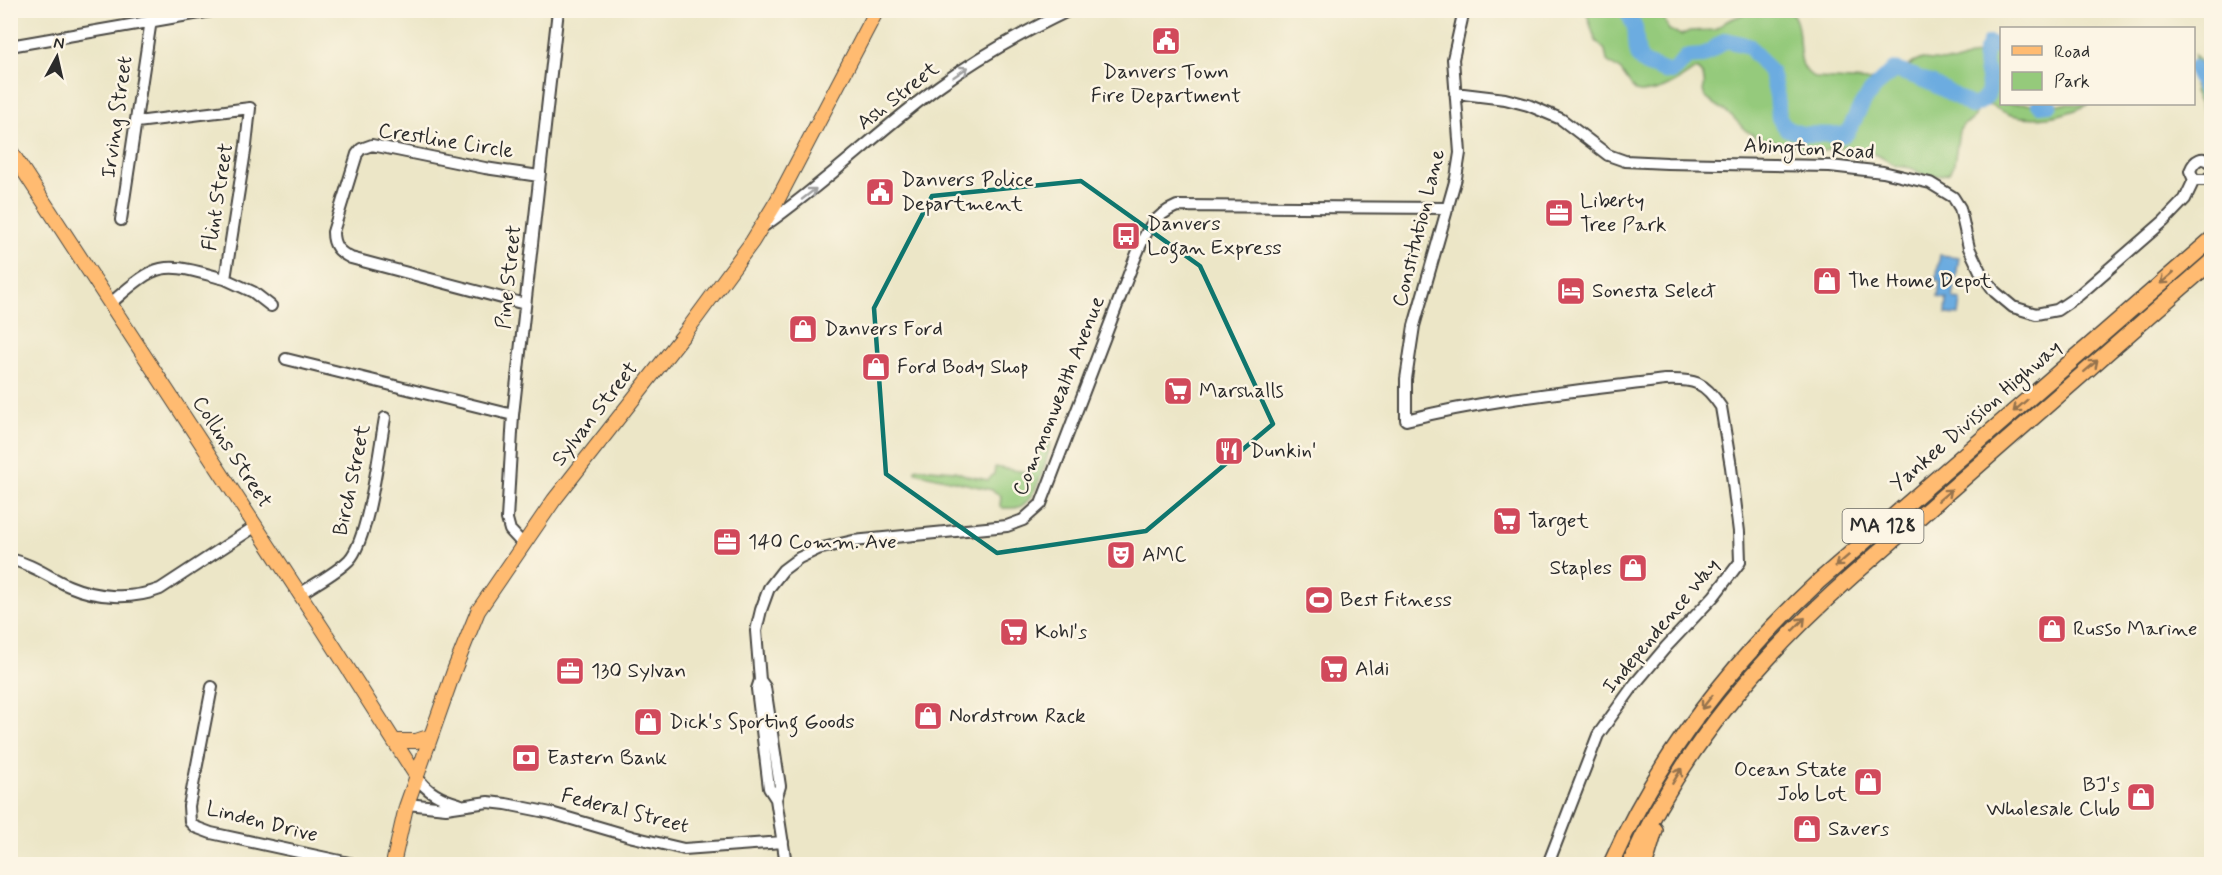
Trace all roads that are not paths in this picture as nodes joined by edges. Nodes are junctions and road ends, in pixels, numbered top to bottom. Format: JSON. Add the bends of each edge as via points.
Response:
{"nodes":[{"id":1,"x":217,"y":10,"type":"edge"},
{"id":2,"x":558,"y":10,"type":"edge"},
{"id":3,"x":877,"y":10,"type":"edge"},
{"id":4,"x":1070,"y":10,"type":"edge"},
{"id":5,"x":1464,"y":10,"type":"edge"},
{"id":6,"x":151,"y":20,"type":"junction"},
{"id":7,"x":10,"y":46,"type":"edge"},
{"id":8,"x":1455,"y":93,"type":"junction"},
{"id":9,"x":136,"y":122,"type":"junction"},
{"id":10,"x":10,"y":150,"type":"edge"},
{"id":11,"x":2211,"y":164,"type":"edge"},
{"id":12,"x":2211,"y":175,"type":"edge"},
{"id":13,"x":539,"y":176,"type":"junction"},
{"id":14,"x":2194,"y":180,"type":"junction"},
{"id":15,"x":1448,"y":208,"type":"junction"},
{"id":16,"x":121,"y":220,"type":"dead end"},
{"id":17,"x":761,"y":227,"type":"junction"},
{"id":18,"x":2211,"y":239,"type":"edge"},
{"id":19,"x":2211,"y":261,"type":"edge"},
{"id":20,"x":225,"y":279,"type":"junction"},
{"id":21,"x":111,"y":303,"type":"junction"},
{"id":22,"x":525,"y":304,"type":"junction"},
{"id":23,"x":271,"y":306,"type":"dead end"},
{"id":24,"x":286,"y":359,"type":"dead end"},
{"id":25,"x":513,"y":415,"type":"junction"},
{"id":26,"x":385,"y":418,"type":"dead end"},
{"id":27,"x":1406,"y":420,"type":"joint"},
{"id":28,"x":256,"y":526,"type":"junction"},
{"id":29,"x":522,"y":543,"type":"junction"},
{"id":30,"x":10,"y":559,"type":"edge"},
{"id":31,"x":300,"y":594,"type":"junction"},
{"id":32,"x":212,"y":687,"type":"dead end"},
{"id":33,"x":431,"y":736,"type":"junction"},
{"id":34,"x":394,"y":741,"type":"junction"},
{"id":35,"x":417,"y":777,"type":"junction"},
{"id":36,"x":1665,"y":798,"type":"junction"},
{"id":37,"x":407,"y":804,"type":"junction"},
{"id":38,"x":459,"y":804,"type":"junction"},
{"id":39,"x":783,"y":842,"type":"junction"},
{"id":40,"x":354,"y":864,"type":"edge"},
{"id":41,"x":393,"y":864,"type":"edge"},
{"id":42,"x":786,"y":864,"type":"edge"},
{"id":43,"x":1548,"y":864,"type":"edge"},
{"id":44,"x":1611,"y":864,"type":"edge"},
{"id":45,"x":1630,"y":864,"type":"edge"},
{"id":46,"x":1646,"y":864,"type":"edge"}],
"edges":[{"from":1,"to":6,"type":"street"},
{"from":2,"to":13,"type":"street","name":"Pine Street"},
{"from":3,"to":17,"type":"main road","name":"Sylvan Street"},
{"from":17,"to":4,"type":"street","name":"Ash Street","one_way":true,"via":[[806,196],[939,86],[986,55]]},
{"from":5,"to":8,"type":"street","name":"Constitution Lane","via":[[1453,59]]},
{"from":6,"to":7,"type":"street"},
{"from":6,"to":9,"type":"street","name":"Irving Street"},
{"from":8,"to":14,"type":"street","name":"Abington Road","via":[[1528,105],[1561,119],[1608,155],[1625,161],[1830,166],[1930,183],[1953,197],[1960,208],[1969,249],[1995,292],[2013,307],[2036,314],[2057,310],[2079,295],[2164,221],[2185,199]]},
{"from":8,"to":15,"type":"street","name":"Constitution Lane","via":[[1460,153]]},
{"from":9,"to":16,"type":"street","name":"Irving Street"},
{"from":9,"to":20,"type":"street","name":"Flint Street","via":[[250,108]]},
{"from":10,"to":21,"type":"main road","name":"Collins Street"},
{"from":11,"to":14,"type":"street","name":"Abington Road","via":[[2206,159],[2194,163],[2190,171]]},
{"from":12,"to":14,"type":"street","via":[[2206,180]]},
{"from":13,"to":22,"type":"street","name":"Pine Street"},
{"from":13,"to":22,"type":"street","name":"Crestline Circle","via":[[378,145],[366,146],[357,154],[333,232],[336,249],[351,258]]},
{"from":15,"to":27,"type":"street","name":"Constitution Lane","via":[[1414,326],[1406,379]]},
{"from":15,"to":39,"type":"street","name":"Commonwealth Avenue","via":[[1177,206],[1164,212],[1146,233],[1041,504],[1023,520],[1007,526],[853,541],[818,549],[783,570],[770,588],[756,631],[760,680],[765,687],[780,786],[776,799]]},
{"from":17,"to":29,"type":"main road","name":"Sylvan Street"},
{"from":18,"to":44,"type":"highway","name":"Yankee Division Highway","number":"MA 128","one_way":true,"via":[[1819,581],[1764,634],[1690,726],[1640,804]]},
{"from":36,"to":19,"type":"highway","name":"Yankee Division Highway","number":"MA 128","one_way":true,"via":[[1697,746],[1743,685],[1811,612]]},
{"from":20,"to":21,"type":"street","name":"Flint Street","via":[[162,269],[151,272]]},
{"from":20,"to":23,"type":"street"},
{"from":21,"to":28,"type":"main road","name":"Collins Street"},
{"from":22,"to":25,"type":"street","name":"Pine Street"},
{"from":24,"to":25,"type":"street"},
{"from":25,"to":29,"type":"street","name":"Pine Street","via":[[507,519],[510,530]]},
{"from":26,"to":31,"type":"street","name":"Birch Street","via":[[358,547],[342,565]]},
{"from":27,"to":43,"type":"street","name":"Independence Way","via":[[1518,398],[1685,379],[1698,382],[1721,407],[1740,562],[1666,647],[1598,735]]},
{"from":28,"to":30,"type":"street","via":[[160,589],[144,595],[113,596],[80,589]]},
{"from":28,"to":31,"type":"main road","name":"Collins Street"},
{"from":29,"to":33,"type":"main road","name":"Sylvan Street","via":[[478,611]]},
{"from":31,"to":34,"type":"main road","name":"Collins Street"},
{"from":32,"to":40,"type":"street","name":"Linden Drive","via":[[189,806],[190,822],[211,833]]},
{"from":33,"to":34,"type":"main road"},
{"from":33,"to":35,"type":"main road","name":"Sylvan Street"},
{"from":34,"to":35,"type":"main road","name":"Collins Street"},
{"from":35,"to":37,"type":"main road","name":"Sylvan Street"},
{"from":35,"to":38,"type":"street","name":"Federal Street","via":[[432,794]]},
{"from":36,"to":45,"type":"highway","name":"Yankee Division Highway","number":"MA 128"},
{"from":36,"to":46,"type":"highway"},
{"from":37,"to":38,"type":"street","name":"Federal Street","via":[[446,808]]},
{"from":37,"to":41,"type":"main road","name":"Sylvan Street"},
{"from":38,"to":39,"type":"street","name":"Federal Street","via":[[488,802],[525,807],[684,849]]},
{"from":39,"to":42,"type":"street","name":"Commonwealth Avenue"}]}
